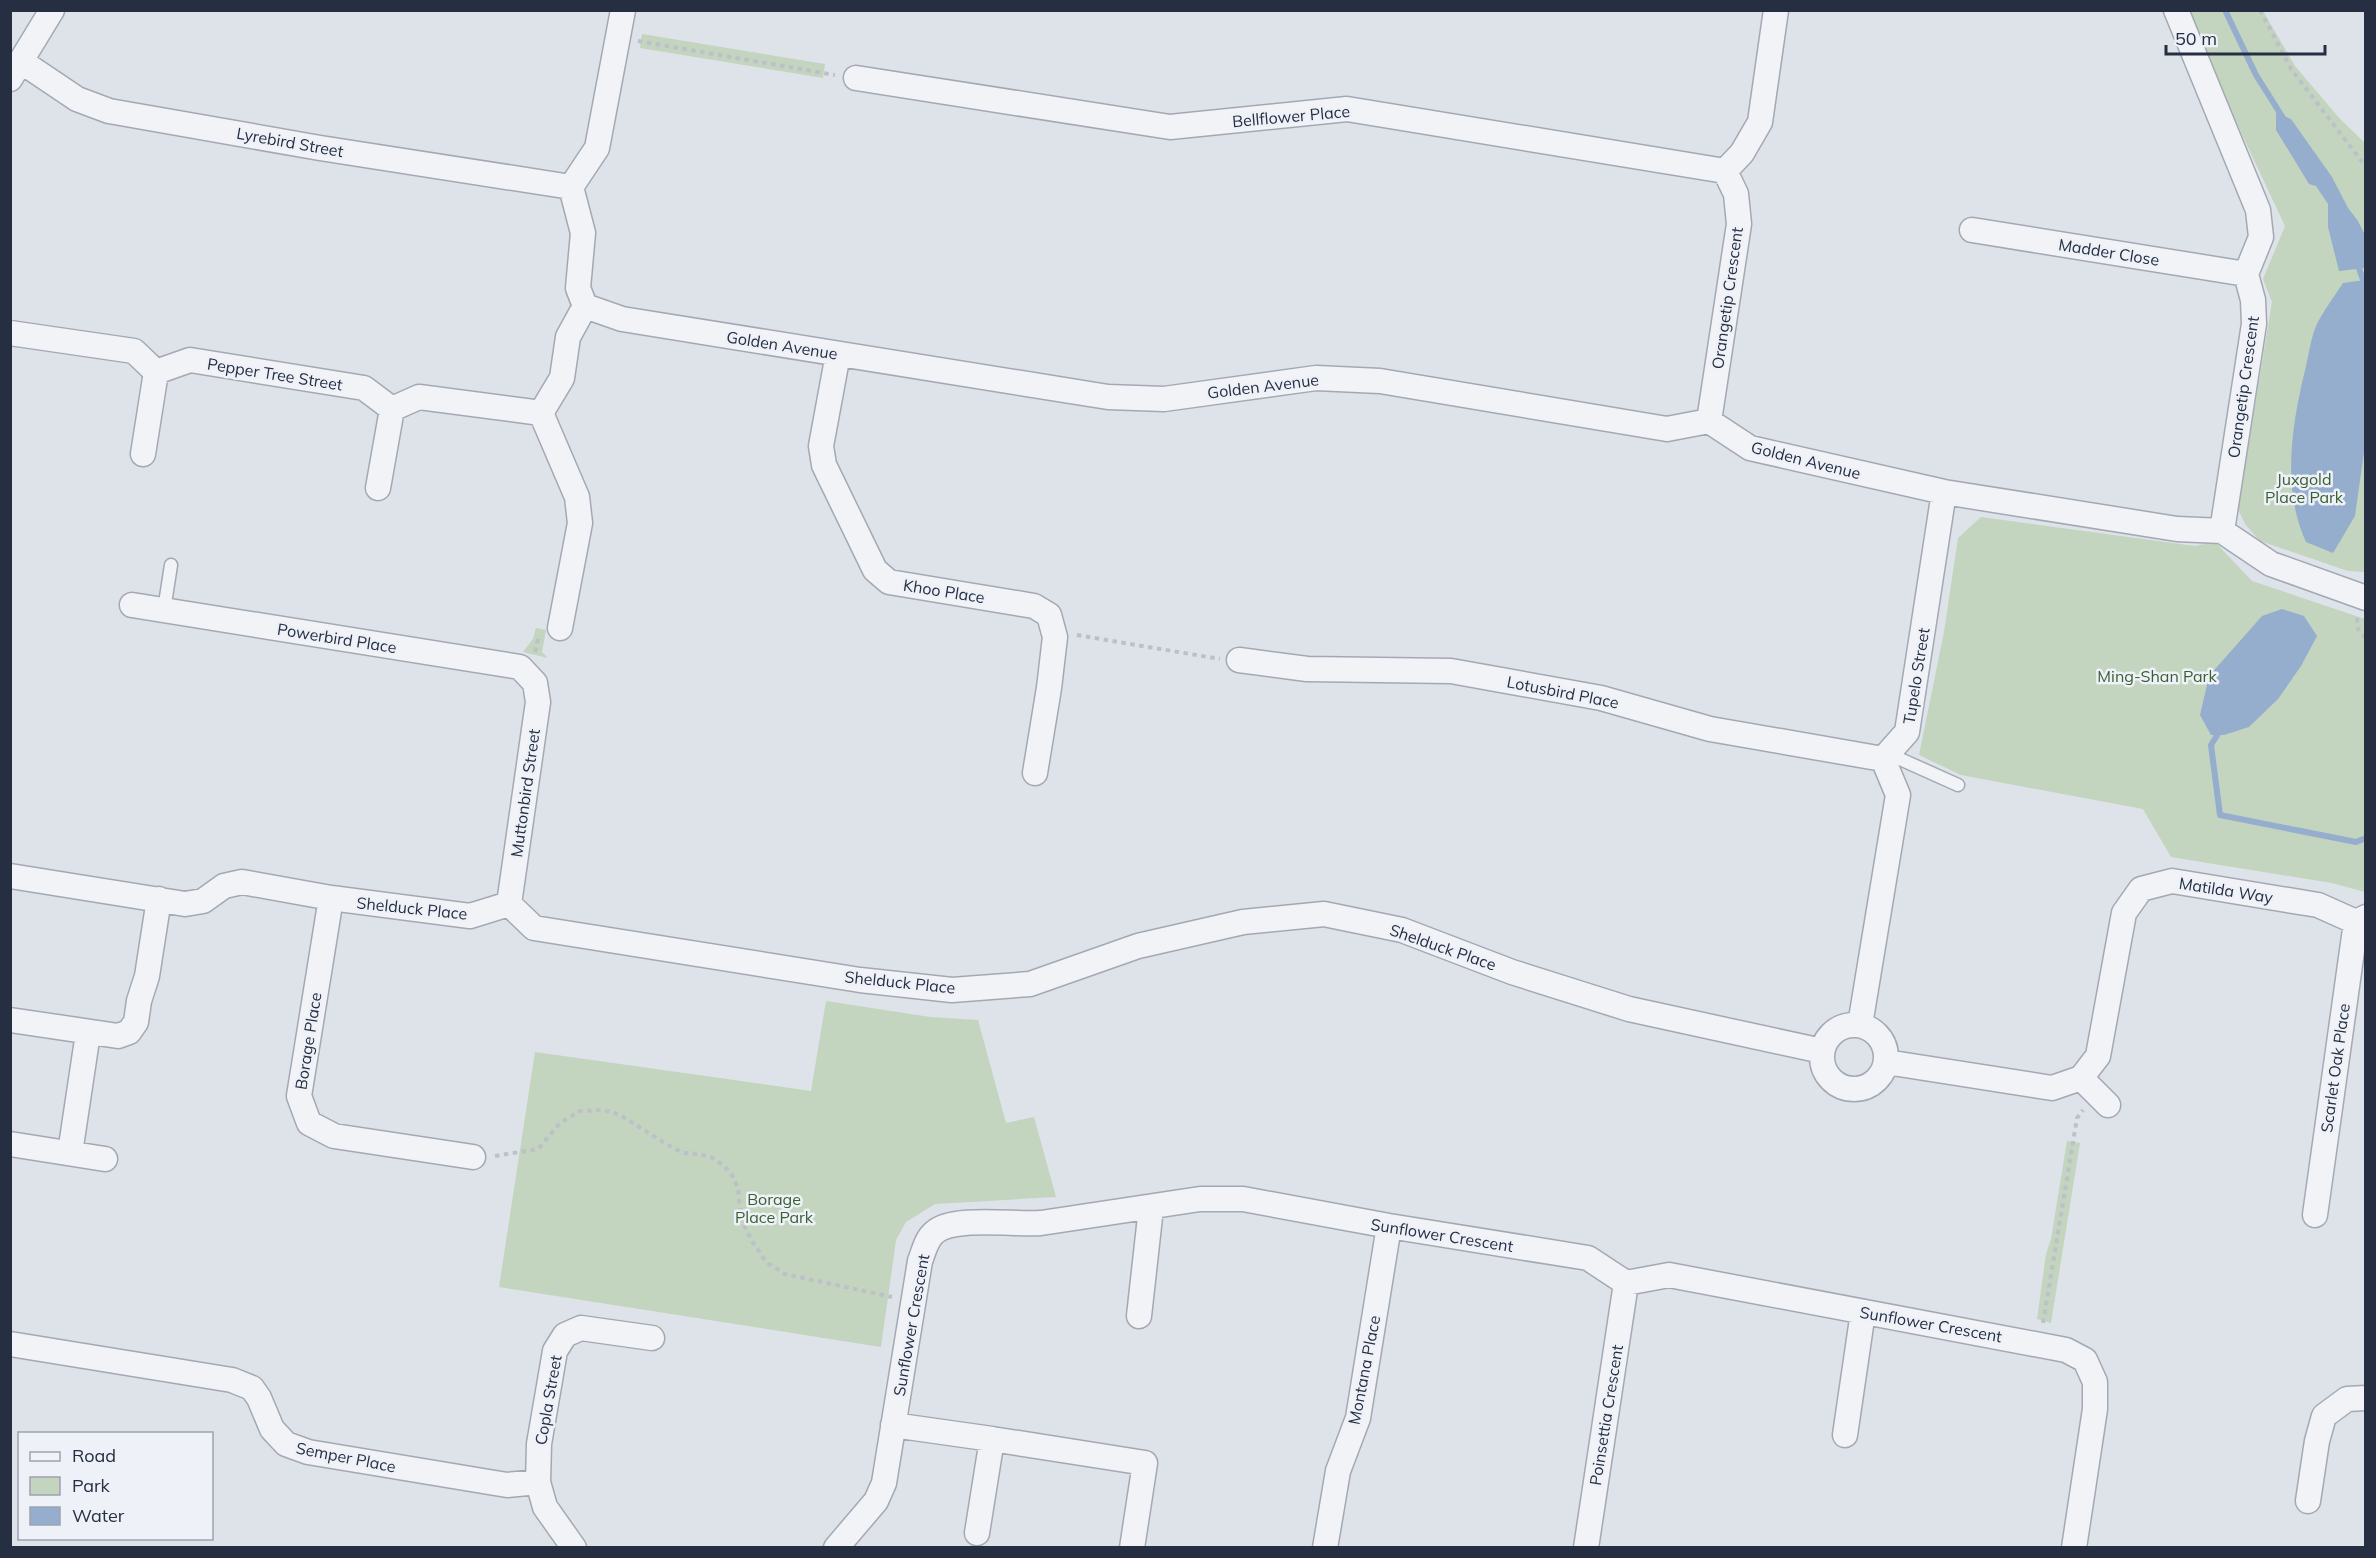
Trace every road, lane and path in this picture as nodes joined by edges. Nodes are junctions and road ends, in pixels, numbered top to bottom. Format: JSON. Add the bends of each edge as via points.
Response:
{"nodes":[{"id":1,"x":52,"y":10,"type":"edge"},
{"id":2,"x":623,"y":10,"type":"edge"},
{"id":3,"x":1776,"y":10,"type":"edge"},
{"id":4,"x":2176,"y":10,"type":"edge"},
{"id":5,"x":2260,"y":10,"type":"edge"},
{"id":6,"x":619,"y":37,"type":"junction"},
{"id":7,"x":16,"y":70,"type":"edge"},
{"id":8,"x":856,"y":78,"type":"joint"},
{"id":9,"x":2366,"y":167,"type":"edge"},
{"id":10,"x":1725,"y":171,"type":"junction"},
{"id":11,"x":571,"y":187,"type":"junction"},
{"id":12,"x":1972,"y":230,"type":"dead end"},
{"id":13,"x":2246,"y":274,"type":"junction"},
{"id":14,"x":585,"y":306,"type":"junction"},
{"id":15,"x":10,"y":333,"type":"edge"},
{"id":16,"x":838,"y":354,"type":"junction"},
{"id":17,"x":156,"y":372,"type":"junction"},
{"id":18,"x":392,"y":409,"type":"junction"},
{"id":19,"x":540,"y":413,"type":"junction"},
{"id":20,"x":1709,"y":421,"type":"junction"},
{"id":21,"x":143,"y":454,"type":"dead end"},
{"id":22,"x":378,"y":488,"type":"dead end"},
{"id":23,"x":1944,"y":492,"type":"junction"},
{"id":24,"x":2222,"y":531,"type":"junction"},
{"id":25,"x":171,"y":565,"type":"dead end"},
{"id":26,"x":132,"y":605,"type":"dead end"},
{"id":27,"x":2361,"y":607,"type":"edge"},
{"id":28,"x":164,"y":610,"type":"junction"},
{"id":29,"x":560,"y":628,"type":"joint"},
{"id":30,"x":1055,"y":637,"type":"junction"},
{"id":31,"x":2366,"y":638,"type":"edge"},
{"id":32,"x":1239,"y":660,"type":"joint"},
{"id":33,"x":527,"y":675,"type":"junction"},
{"id":34,"x":1883,"y":759,"type":"junction"},
{"id":35,"x":1035,"y":773,"type":"dead end"},
{"id":36,"x":1958,"y":785,"type":"dead end"},
{"id":37,"x":10,"y":876,"type":"edge"},
{"id":38,"x":331,"y":898,"type":"junction"},
{"id":39,"x":159,"y":899,"type":"junction"},
{"id":40,"x":509,"y":904,"type":"junction"},
{"id":41,"x":2361,"y":919,"type":"edge"},
{"id":42,"x":10,"y":1020,"type":"edge"},
{"id":43,"x":1860,"y":1025,"type":"junction"},
{"id":44,"x":88,"y":1033,"type":"junction"},
{"id":45,"x":1822,"y":1051,"type":"junction"},
{"id":46,"x":1886,"y":1062,"type":"junction"},
{"id":47,"x":2095,"y":1092,"type":"junction"},
{"id":48,"x":10,"y":1144,"type":"edge"},
{"id":49,"x":70,"y":1153,"type":"junction"},
{"id":50,"x":473,"y":1157,"type":"joint"},
{"id":51,"x":105,"y":1159,"type":"dead end"},
{"id":52,"x":1151,"y":1208,"type":"junction"},
{"id":53,"x":2314,"y":1215,"type":"dead end"},
{"id":54,"x":1389,"y":1226,"type":"junction"},
{"id":55,"x":1626,"y":1283,"type":"junction"},
{"id":56,"x":895,"y":1298,"type":"dead end"},
{"id":57,"x":1863,"y":1312,"type":"junction"},
{"id":58,"x":1139,"y":1316,"type":"dead end"},
{"id":59,"x":652,"y":1338,"type":"dead end"},
{"id":60,"x":10,"y":1344,"type":"edge"},
{"id":61,"x":2039,"y":1344,"type":"junction"},
{"id":62,"x":2366,"y":1398,"type":"edge"},
{"id":63,"x":893,"y":1425,"type":"junction"},
{"id":64,"x":1845,"y":1435,"type":"dead end"},
{"id":65,"x":992,"y":1439,"type":"junction"},
{"id":66,"x":538,"y":1482,"type":"junction"},
{"id":67,"x":2308,"y":1501,"type":"dead end"},
{"id":68,"x":977,"y":1533,"type":"dead end"},
{"id":69,"x":574,"y":1548,"type":"edge"},
{"id":70,"x":836,"y":1548,"type":"edge"},
{"id":71,"x":1132,"y":1548,"type":"edge"},
{"id":72,"x":1325,"y":1548,"type":"edge"},
{"id":73,"x":1586,"y":1548,"type":"edge"},
{"id":74,"x":2074,"y":1548,"type":"edge"}],
"edges":[{"from":1,"to":7,"type":"street"},
{"from":2,"to":6,"type":"street"},
{"from":3,"to":10,"type":"street","via":[[1760,122],[1742,153]]},
{"from":4,"to":13,"type":"street","via":[[2258,210],[2261,237]]},
{"from":5,"to":9,"type":"path","via":[[2291,69]]},
{"from":6,"to":8,"type":"path"},
{"from":6,"to":11,"type":"street","via":[[597,148]]},
{"from":7,"to":11,"type":"street","name":"Lyrebird Street","via":[[110,111]]},
{"from":8,"to":10,"type":"street","name":"Bellflower Place","via":[[1170,127],[1347,109]]},
{"from":10,"to":20,"type":"street","name":"Orangetip Crescent","via":[[1736,194],[1739,224]]},
{"from":11,"to":14,"type":"street","via":[[583,233],[578,288]]},
{"from":12,"to":13,"type":"street","name":"Madder Close"},
{"from":13,"to":24,"type":"street","name":"Orangetip Crescent","via":[[2254,324]]},
{"from":14,"to":16,"type":"street","name":"Golden Avenue","via":[[622,319]]},
{"from":14,"to":19,"type":"street","via":[[568,337],[562,378]]},
{"from":15,"to":17,"type":"street","via":[[134,351]]},
{"from":16,"to":20,"type":"street","name":"Golden Avenue","via":[[1108,397],[1164,399],[1316,378],[1380,381],[1666,429]]},
{"from":16,"to":30,"type":"street","name":"Khoo Place","via":[[821,446],[824,465],[875,570],[889,582],[1034,606],[1049,615]]},
{"from":17,"to":18,"type":"street","name":"Pepper Tree Street","via":[[190,360],[364,388]]},
{"from":17,"to":21,"type":"street"},
{"from":18,"to":19,"type":"street","via":[[419,397]]},
{"from":18,"to":22,"type":"street"},
{"from":19,"to":29,"type":"street","via":[[577,496],[579,514]]},
{"from":20,"to":23,"type":"street","name":"Golden Avenue","via":[[1749,448]]},
{"from":23,"to":24,"type":"street","name":"Golden Avenue","via":[[2176,529]]},
{"from":23,"to":34,"type":"street","name":"Tupelo Street","via":[[1907,732]]},
{"from":24,"to":27,"type":"street","via":[[2271,564]]},
{"from":25,"to":28,"type":"lane"},
{"from":26,"to":28,"type":"street","name":"Powerbird Place"},
{"from":27,"to":31,"type":"path","via":[[2358,629]]},
{"from":28,"to":33,"type":"street","name":"Powerbird Place"},
{"from":29,"to":33,"type":"path","via":[[542,628]]},
{"from":30,"to":32,"type":"path","via":[[1080,634]]},
{"from":30,"to":35,"type":"street"},
{"from":32,"to":34,"type":"street","name":"Lotusbird Place","via":[[1307,669],[1451,671],[1601,698],[1710,729]]},
{"from":33,"to":40,"type":"street","name":"Muttonbird Street","via":[[538,702]]},
{"from":34,"to":36,"type":"lane","via":[[1900,759]]},
{"from":34,"to":43,"type":"street","via":[[1898,795]]},
{"from":37,"to":39,"type":"street","name":"Shelduck Place"},
{"from":38,"to":39,"type":"street","name":"Shelduck Place","via":[[242,882],[224,886],[203,901],[185,904]]},
{"from":38,"to":40,"type":"street","name":"Shelduck Place","via":[[470,916]]},
{"from":38,"to":50,"type":"street","name":"Borage Place","via":[[299,1096],[309,1123],[334,1136]]},
{"from":39,"to":44,"type":"street","via":[[135,1022],[129,1032],[118,1036]]},
{"from":40,"to":45,"type":"street","name":"Shelduck Place","via":[[534,928],[860,980],[952,990],[1030,984],[1138,946],[1243,922],[1324,914],[1402,930],[1512,972],[1629,1009]]},
{"from":41,"to":47,"type":"street","name":"Matilda Way","via":[[2318,905],[2172,881],[2141,889],[2124,913]]},
{"from":41,"to":53,"type":"street","name":"Scarlet Oak Place"},
{"from":42,"to":44,"type":"street"},
{"from":43,"to":45,"type":"street","via":[[1840,1028],[1825,1041]]},
{"from":43,"to":46,"type":"street","via":[[1878,1034]]},
{"from":44,"to":49,"type":"street"},
{"from":45,"to":46,"type":"street","via":[[1825,1071],[1848,1089],[1868,1086]]},
{"from":46,"to":47,"type":"street"},
{"from":47,"to":61,"type":"path","via":[[2077,1118]]},
{"from":48,"to":49,"type":"street"},
{"from":49,"to":51,"type":"street"},
{"from":50,"to":56,"type":"path","via":[[538,1149],[560,1123],[580,1111],[604,1110],[620,1115],[668,1145],[723,1164],[738,1188],[741,1219],[752,1241],[766,1262],[784,1274]]},
{"from":52,"to":54,"type":"street","name":"Sunflower Crescent","via":[[1200,1199],[1243,1199]]},
{"from":52,"to":58,"type":"street"},
{"from":52,"to":63,"type":"street","name":"Sunflower Crescent","via":[[1016,1225],[962,1222],[935,1231],[926,1242],[920,1261]]},
{"from":54,"to":55,"type":"street","name":"Sunflower Crescent","via":[[1588,1258]]},
{"from":54,"to":72,"type":"street","name":"Montana Place","via":[[1358,1418],[1338,1471]]},
{"from":55,"to":57,"type":"street","name":"Sunflower Crescent","via":[[1669,1275]]},
{"from":55,"to":73,"type":"street","name":"Poinsettia Crescent"},
{"from":57,"to":61,"type":"street","name":"Sunflower Crescent"},
{"from":57,"to":64,"type":"street"},
{"from":59,"to":66,"type":"street","name":"Copla Street","via":[[581,1328],[565,1335],[555,1351],[539,1444]]},
{"from":60,"to":66,"type":"street","name":"Semper Place","via":[[232,1380],[252,1388],[272,1429],[286,1444],[308,1452],[507,1485]]},
{"from":61,"to":74,"type":"street","name":"Sunflower Crescent","via":[[2066,1350],[2085,1360],[2095,1382],[2095,1409]]},
{"from":62,"to":67,"type":"street","via":[[2347,1399],[2324,1416]]},
{"from":63,"to":65,"type":"street"},
{"from":63,"to":70,"type":"street","name":"Sunflower Crescent","via":[[887,1468],[876,1501]]},
{"from":65,"to":68,"type":"street"},
{"from":65,"to":71,"type":"street","via":[[1145,1463]]},
{"from":66,"to":69,"type":"street","name":"Copla Street","via":[[545,1507]]}]}
